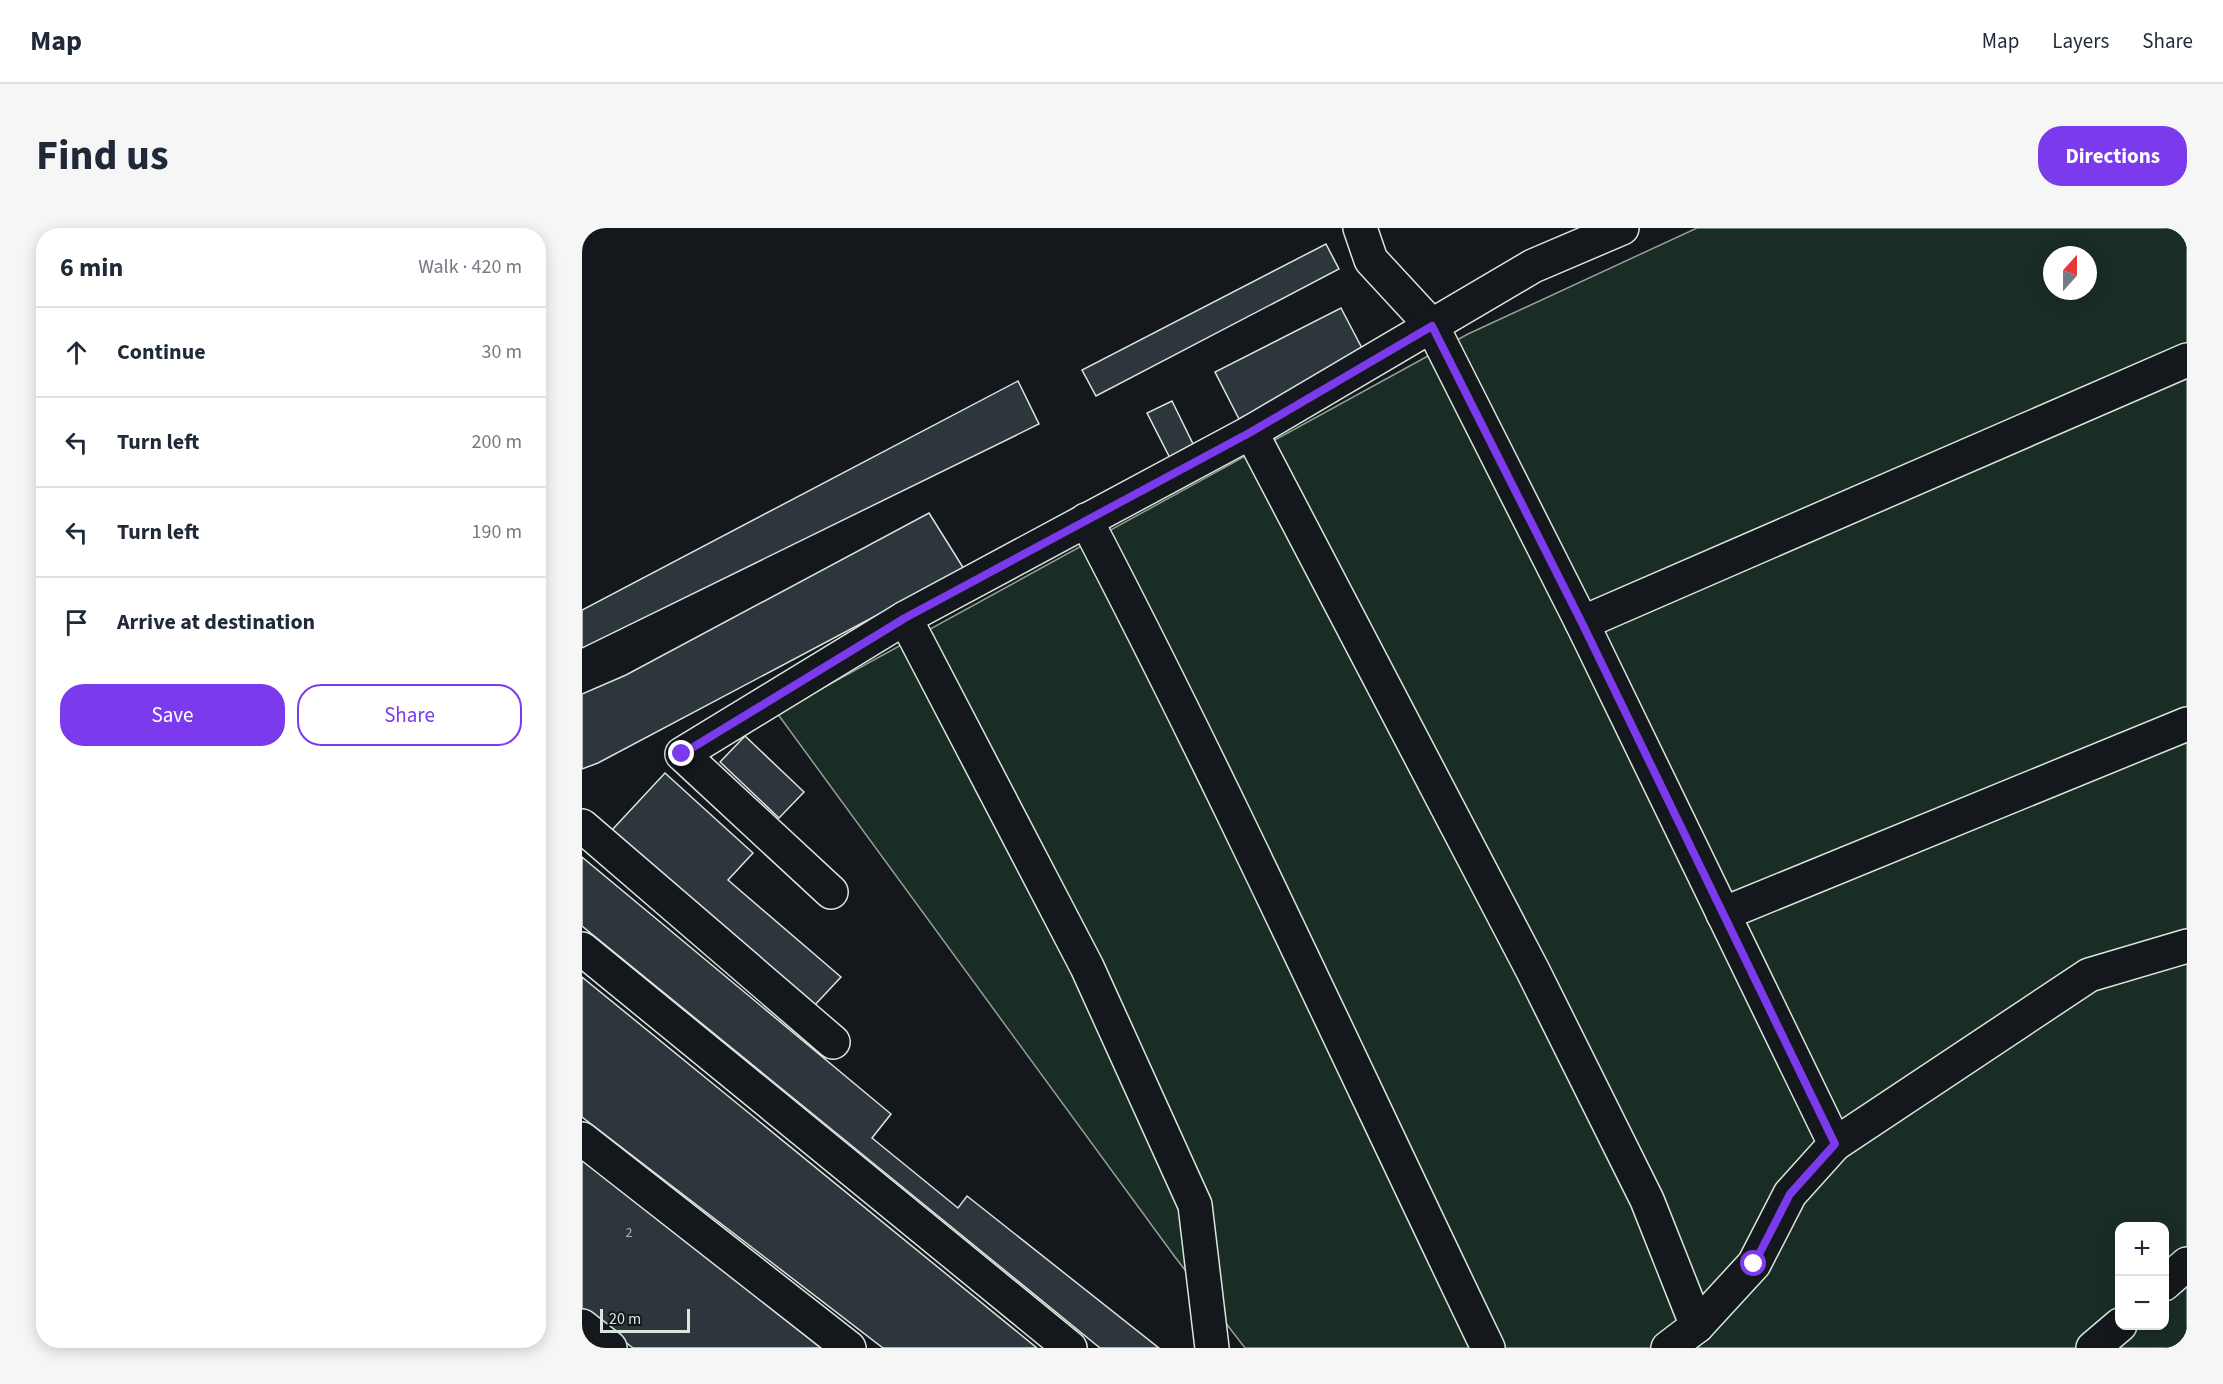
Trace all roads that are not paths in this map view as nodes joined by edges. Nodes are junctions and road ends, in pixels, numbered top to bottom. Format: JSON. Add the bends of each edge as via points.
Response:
{"nodes":[{"id":1,"x":1360,"y":228,"type":"edge"},
{"id":2,"x":1622,"y":228,"type":"edge"},
{"id":3,"x":1432,"y":326,"type":"junction"},
{"id":4,"x":2187,"y":360,"type":"edge"},
{"id":5,"x":1251,"y":432,"type":"junction"},
{"id":6,"x":1086,"y":520,"type":"junction"},
{"id":7,"x":905,"y":618,"type":"junction"},
{"id":8,"x":1582,"y":623,"type":"junction"},
{"id":9,"x":2187,"y":724,"type":"edge"},
{"id":10,"x":582,"y":826,"type":"edge"},
{"id":11,"x":831,"y":892,"type":"dead end"},
{"id":12,"x":1723,"y":914,"type":"junction"},
{"id":13,"x":2187,"y":946,"type":"edge"},
{"id":14,"x":582,"y":949,"type":"edge"},
{"id":15,"x":833,"y":1041,"type":"dead end"},
{"id":16,"x":582,"y":1139,"type":"edge"},
{"id":17,"x":1835,"y":1144,"type":"junction"},
{"id":18,"x":2187,"y":1264,"type":"edge"},
{"id":19,"x":2169,"y":1280,"type":"edge"},
{"id":20,"x":582,"y":1326,"type":"edge"},
{"id":21,"x":1696,"y":1326,"type":"junction"},
{"id":22,"x":2115,"y":1329,"type":"edge"},
{"id":23,"x":610,"y":1348,"type":"edge"},
{"id":24,"x":849,"y":1348,"type":"edge"},
{"id":25,"x":1070,"y":1348,"type":"edge"},
{"id":26,"x":1212,"y":1348,"type":"edge"},
{"id":27,"x":1488,"y":1348,"type":"edge"},
{"id":28,"x":1668,"y":1348,"type":"edge"},
{"id":29,"x":2093,"y":1348,"type":"edge"}],
"edges":[{"from":1,"to":3,"type":"lane","via":[[1371,260]]},
{"from":2,"to":3,"type":"lane","via":[[1533,266]]},
{"from":3,"to":5,"type":"lane"},
{"from":3,"to":8,"type":"lane"},
{"from":4,"to":8,"type":"lane"},
{"from":5,"to":6,"type":"lane"},
{"from":5,"to":21,"type":"lane","via":[[1533,971],[1647,1200]]},
{"from":6,"to":7,"type":"lane"},
{"from":6,"to":27,"type":"lane","via":[[1147,636]]},
{"from":7,"to":11,"type":"lane","via":[[682,754]]},
{"from":7,"to":26,"type":"lane","via":[[1087,967],[1195,1205]]},
{"from":8,"to":12,"type":"lane"},
{"from":9,"to":12,"type":"lane"},
{"from":10,"to":15,"type":"lane"},
{"from":12,"to":17,"type":"lane"},
{"from":13,"to":17,"type":"lane","via":[[2089,975]]},
{"from":14,"to":25,"type":"lane"},
{"from":16,"to":24,"type":"lane"},
{"from":17,"to":21,"type":"lane","via":[[1790,1194],[1754,1264]]},
{"from":18,"to":19,"type":"lane"},
{"from":20,"to":23,"type":"lane"},
{"from":21,"to":28,"type":"lane"},
{"from":22,"to":29,"type":"lane"}]}
